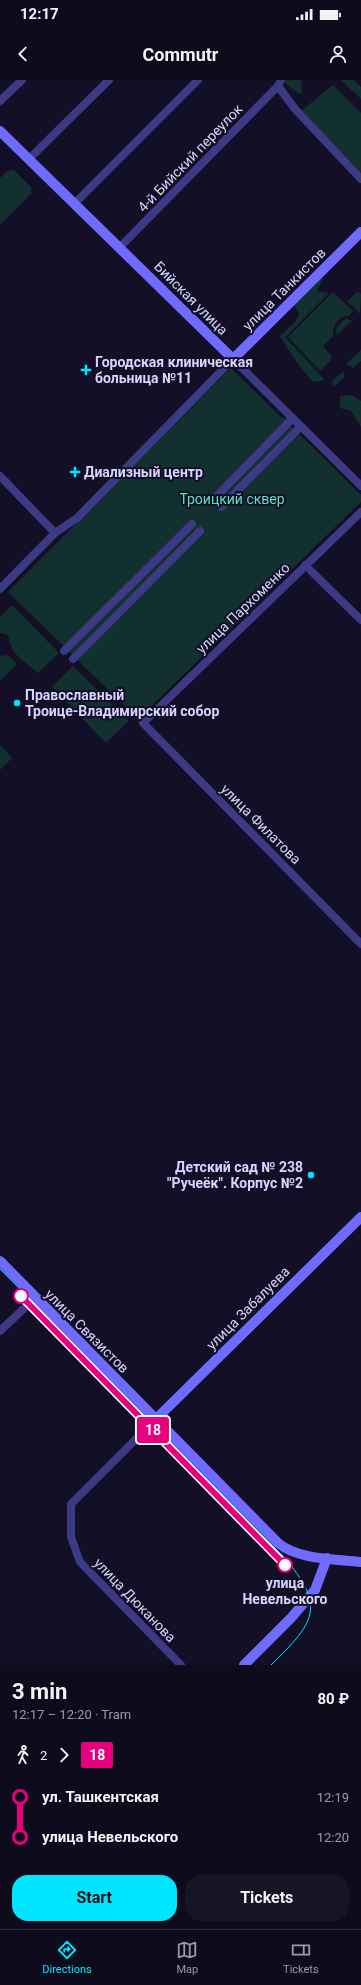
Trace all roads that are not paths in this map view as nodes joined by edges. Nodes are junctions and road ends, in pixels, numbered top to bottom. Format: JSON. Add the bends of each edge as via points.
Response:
{"nodes":[{"id":1,"x":22,"y":80,"type":"edge"},
{"id":2,"x":110,"y":80,"type":"edge"},
{"id":3,"x":198,"y":80,"type":"edge"},
{"id":4,"x":279,"y":83,"type":"edge"},
{"id":5,"x":0,"y":101,"type":"edge"},
{"id":6,"x":0,"y":131,"type":"edge"},
{"id":7,"x":29,"y":159,"type":"junction"},
{"id":8,"x":361,"y":179,"type":"edge"},
{"id":9,"x":75,"y":204,"type":"junction"},
{"id":10,"x":361,"y":232,"type":"edge"},
{"id":11,"x":120,"y":247,"type":"junction"},
{"id":12,"x":233,"y":359,"type":"junction"},
{"id":13,"x":293,"y":418,"type":"junction"},
{"id":14,"x":301,"y":426,"type":"junction"},
{"id":15,"x":0,"y":476,"type":"edge"},
{"id":16,"x":361,"y":486,"type":"edge"},
{"id":17,"x":214,"y":500,"type":"dead end"},
{"id":18,"x":221,"y":507,"type":"dead end"},
{"id":19,"x":361,"y":512,"type":"edge"},
{"id":20,"x":192,"y":524,"type":"dead end"},
{"id":21,"x":200,"y":531,"type":"dead end"},
{"id":22,"x":55,"y":533,"type":"junction"},
{"id":23,"x":305,"y":565,"type":"junction"},
{"id":24,"x":0,"y":589,"type":"edge"},
{"id":25,"x":361,"y":620,"type":"edge"},
{"id":26,"x":64,"y":651,"type":"dead end"},
{"id":27,"x":73,"y":660,"type":"dead end"},
{"id":28,"x":143,"y":723,"type":"joint"},
{"id":29,"x":361,"y":944,"type":"edge"},
{"id":30,"x":361,"y":1217,"type":"edge"},
{"id":31,"x":0,"y":1261,"type":"edge"},
{"id":32,"x":35,"y":1298,"type":"junction"},
{"id":33,"x":0,"y":1331,"type":"edge"},
{"id":34,"x":156,"y":1420,"type":"junction"},
{"id":35,"x":327,"y":1558,"type":"junction"},
{"id":36,"x":361,"y":1562,"type":"edge"},
{"id":37,"x":181,"y":1665,"type":"edge"},
{"id":38,"x":244,"y":1665,"type":"edge"}],
"edges":[{"from":1,"to":5,"type":"street"},
{"from":2,"to":7,"type":"street"},
{"from":3,"to":9,"type":"street"},
{"from":4,"to":8,"type":"street","via":[[295,109]]},
{"from":4,"to":11,"type":"street","name":"4-й Бийский переулок"},
{"from":6,"to":7,"type":"street","name":"Бийская улица"},
{"from":7,"to":9,"type":"street","name":"Бийская улица"},
{"from":9,"to":11,"type":"street","name":"Бийская улица"},
{"from":10,"to":12,"type":"street","name":"улица Танкистов"},
{"from":11,"to":12,"type":"street","name":"Бийская улица"},
{"from":12,"to":13,"type":"street","name":"Бийская улица"},
{"from":12,"to":22,"type":"street","name":"улица Танкистов","via":[[77,518]]},
{"from":13,"to":14,"type":"street","name":"Бийская улица"},
{"from":13,"to":17,"type":"street"},
{"from":14,"to":16,"type":"street","name":"Бийская улица"},
{"from":14,"to":18,"type":"street"},
{"from":15,"to":22,"type":"street"},
{"from":19,"to":23,"type":"street","name":"улица Пархоменко"},
{"from":20,"to":26,"type":"street"},
{"from":21,"to":27,"type":"street"},
{"from":22,"to":24,"type":"street","name":"улица Танкистов"},
{"from":23,"to":25,"type":"street"},
{"from":23,"to":28,"type":"street","name":"улица Пархоменко"},
{"from":28,"to":29,"type":"street","name":"улица Филатова"},
{"from":30,"to":34,"type":"street","name":"улица Забалуева"},
{"from":31,"to":32,"type":"street","name":"улица Связистов"},
{"from":32,"to":33,"type":"street"},
{"from":32,"to":34,"type":"street","name":"улица Связистов"},
{"from":34,"to":35,"type":"street","via":[[282,1546],[293,1552]]},
{"from":34,"to":37,"type":"street","name":"улица Дюканова","via":[[71,1504],[71,1537],[80,1562]]},
{"from":35,"to":36,"type":"street"},
{"from":35,"to":38,"type":"street","via":[[315,1590]]}]}
